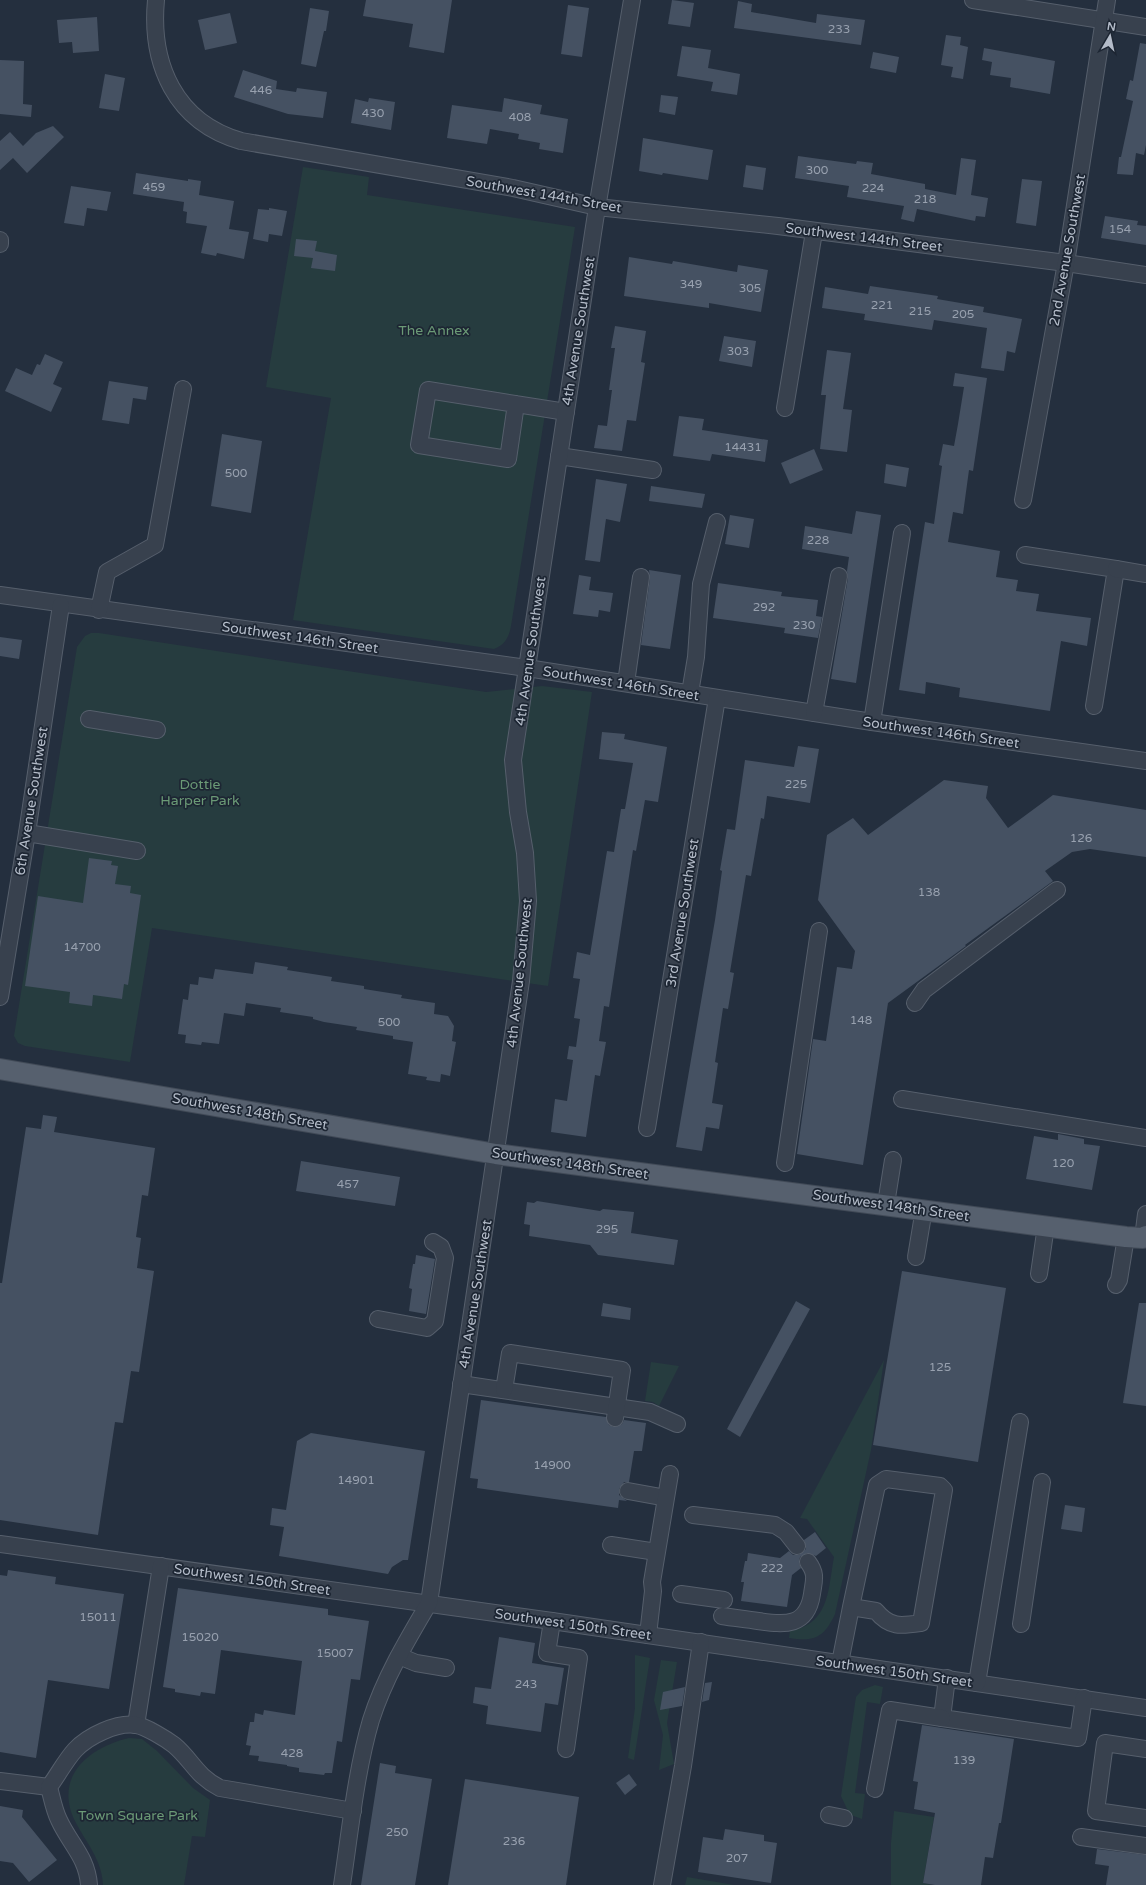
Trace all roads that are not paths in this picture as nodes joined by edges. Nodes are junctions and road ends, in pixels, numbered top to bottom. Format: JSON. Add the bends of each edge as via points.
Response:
{"nodes":[{"id":1,"x":156,"y":0,"type":"edge"},
{"id":2,"x":632,"y":0,"type":"edge"},
{"id":3,"x":974,"y":0,"type":"edge"},
{"id":4,"x":1107,"y":0,"type":"edge"},
{"id":5,"x":1104,"y":20,"type":"junction"},
{"id":6,"x":1146,"y":26,"type":"edge"},
{"id":7,"x":597,"y":207,"type":"junction"},
{"id":8,"x":814,"y":232,"type":"junction"},
{"id":9,"x":0,"y":240,"type":"edge"},
{"id":10,"x":0,"y":244,"type":"edge"},
{"id":11,"x":1066,"y":263,"type":"junction"},
{"id":12,"x":1146,"y":275,"type":"edge"},
{"id":13,"x":183,"y":389,"type":"dead end"},
{"id":14,"x":516,"y":404,"type":"junction"},
{"id":15,"x":785,"y":408,"type":"dead end"},
{"id":16,"x":566,"y":412,"type":"junction"},
{"id":17,"x":559,"y":456,"type":"junction"},
{"id":18,"x":653,"y":470,"type":"dead end"},
{"id":19,"x":1023,"y":500,"type":"dead end"},
{"id":20,"x":717,"y":522,"type":"dead end"},
{"id":21,"x":902,"y":533,"type":"dead end"},
{"id":22,"x":1026,"y":555,"type":"dead end"},
{"id":23,"x":1116,"y":569,"type":"junction"},
{"id":24,"x":1146,"y":574,"type":"edge"},
{"id":25,"x":839,"y":576,"type":"dead end"},
{"id":26,"x":642,"y":577,"type":"dead end"},
{"id":27,"x":0,"y":595,"type":"edge"},
{"id":28,"x":61,"y":605,"type":"junction"},
{"id":29,"x":98,"y":610,"type":"junction"},
{"id":30,"x":527,"y":668,"type":"junction"},
{"id":31,"x":626,"y":684,"type":"junction"},
{"id":32,"x":690,"y":693,"type":"junction"},
{"id":33,"x":717,"y":698,"type":"junction"},
{"id":34,"x":1094,"y":706,"type":"dead end"},
{"id":35,"x":814,"y":712,"type":"junction"},
{"id":36,"x":89,"y":719,"type":"dead end"},
{"id":37,"x":872,"y":722,"type":"junction"},
{"id":38,"x":157,"y":730,"type":"dead end"},
{"id":39,"x":1146,"y":761,"type":"edge"},
{"id":40,"x":27,"y":833,"type":"junction"},
{"id":41,"x":137,"y":851,"type":"dead end"},
{"id":42,"x":1057,"y":890,"type":"dead end"},
{"id":43,"x":819,"y":931,"type":"dead end"},
{"id":44,"x":0,"y":997,"type":"edge"},
{"id":45,"x":915,"y":1003,"type":"dead end"},
{"id":46,"x":0,"y":1068,"type":"edge"},
{"id":47,"x":902,"y":1099,"type":"dead end"},
{"id":48,"x":648,"y":1128,"type":"dead end"},
{"id":49,"x":1146,"y":1138,"type":"edge"},
{"id":50,"x":496,"y":1154,"type":"junction"},
{"id":51,"x":893,"y":1160,"type":"dead end"},
{"id":52,"x":785,"y":1163,"type":"dead end"},
{"id":53,"x":886,"y":1204,"type":"junction"},
{"id":54,"x":924,"y":1209,"type":"junction"},
{"id":55,"x":1146,"y":1214,"type":"edge"},
{"id":56,"x":1046,"y":1226,"type":"junction"},
{"id":57,"x":1140,"y":1238,"type":"edge"},
{"id":58,"x":433,"y":1242,"type":"dead end"},
{"id":59,"x":916,"y":1257,"type":"dead end"},
{"id":60,"x":1039,"y":1274,"type":"dead end"},
{"id":61,"x":1116,"y":1286,"type":"dead end"},
{"id":62,"x":378,"y":1319,"type":"dead end"},
{"id":63,"x":462,"y":1384,"type":"junction"},
{"id":64,"x":504,"y":1390,"type":"junction"},
{"id":65,"x":616,"y":1413,"type":"junction"},
{"id":66,"x":1020,"y":1422,"type":"dead end"},
{"id":67,"x":677,"y":1424,"type":"dead end"},
{"id":68,"x":670,"y":1474,"type":"dead end"},
{"id":69,"x":1042,"y":1482,"type":"dead end"},
{"id":70,"x":628,"y":1491,"type":"dead end"},
{"id":71,"x":693,"y":1515,"type":"dead end"},
{"id":72,"x":0,"y":1544,"type":"edge"},
{"id":73,"x":611,"y":1545,"type":"dead end"},
{"id":74,"x":797,"y":1546,"type":"dead end"},
{"id":75,"x":650,"y":1551,"type":"junction"},
{"id":76,"x":808,"y":1562,"type":"dead end"},
{"id":77,"x":162,"y":1566,"type":"junction"},
{"id":78,"x":681,"y":1594,"type":"dead end"},
{"id":79,"x":428,"y":1603,"type":"junction"},
{"id":80,"x":851,"y":1607,"type":"junction"},
{"id":81,"x":552,"y":1620,"type":"junction"},
{"id":82,"x":1021,"y":1624,"type":"dead end"},
{"id":83,"x":642,"y":1634,"type":"junction"},
{"id":84,"x":701,"y":1642,"type":"junction"},
{"id":85,"x":399,"y":1656,"type":"junction"},
{"id":86,"x":840,"y":1663,"type":"junction"},
{"id":87,"x":446,"y":1668,"type":"dead end"},
{"id":88,"x":947,"y":1678,"type":"junction"},
{"id":89,"x":977,"y":1683,"type":"junction"},
{"id":90,"x":1084,"y":1698,"type":"junction"},
{"id":91,"x":1146,"y":1708,"type":"edge"},
{"id":92,"x":942,"y":1718,"type":"junction"},
{"id":93,"x":136,"y":1725,"type":"junction"},
{"id":94,"x":1146,"y":1749,"type":"edge"},
{"id":95,"x":566,"y":1750,"type":"dead end"},
{"id":96,"x":0,"y":1781,"type":"edge"},
{"id":97,"x":49,"y":1787,"type":"junction"},
{"id":98,"x":875,"y":1789,"type":"dead end"},
{"id":99,"x":353,"y":1811,"type":"junction"},
{"id":100,"x":1146,"y":1818,"type":"edge"},
{"id":101,"x":1081,"y":1837,"type":"dead end"},
{"id":102,"x":1146,"y":1846,"type":"edge"},
{"id":103,"x":88,"y":1885,"type":"edge"},
{"id":104,"x":342,"y":1885,"type":"edge"},
{"id":105,"x":662,"y":1885,"type":"edge"}],
"edges":[{"from":1,"to":7,"type":"street","name":"Southwest 144th Street","via":[[154,17],[157,52],[171,86],[198,120],[227,137],[258,145],[513,188]]},
{"from":2,"to":7,"type":"street","name":"4th Avenue Southwest"},
{"from":3,"to":5,"type":"street"},
{"from":4,"to":5,"type":"street","name":"2nd Avenue Southwest"},
{"from":5,"to":6,"type":"street"},
{"from":5,"to":11,"type":"street","name":"2nd Avenue Southwest"},
{"from":7,"to":8,"type":"street","name":"Southwest 144th Street"},
{"from":7,"to":16,"type":"street","name":"4th Avenue Southwest"},
{"from":8,"to":11,"type":"street","name":"Southwest 144th Street"},
{"from":8,"to":15,"type":"street"},
{"from":9,"to":10,"type":"street"},
{"from":11,"to":12,"type":"street","name":"Southwest 144th Street"},
{"from":11,"to":19,"type":"street","name":"2nd Avenue Southwest"},
{"from":13,"to":29,"type":"street","via":[[155,545],[107,572]]},
{"from":14,"to":14,"type":"street","via":[[428,390],[420,446],[508,459]]},
{"from":14,"to":16,"type":"street"},
{"from":16,"to":17,"type":"street","name":"4th Avenue Southwest"},
{"from":17,"to":18,"type":"street"},
{"from":17,"to":30,"type":"street","name":"4th Avenue Southwest"},
{"from":20,"to":32,"type":"street","via":[[701,584],[696,657]]},
{"from":21,"to":37,"type":"street"},
{"from":22,"to":23,"type":"street"},
{"from":23,"to":24,"type":"street"},
{"from":23,"to":34,"type":"street"},
{"from":25,"to":35,"type":"street"},
{"from":26,"to":31,"type":"street"},
{"from":27,"to":28,"type":"street","name":"Southwest 146th Street"},
{"from":28,"to":29,"type":"street","name":"Southwest 146th Street"},
{"from":28,"to":40,"type":"street","name":"6th Avenue Southwest"},
{"from":29,"to":30,"type":"street","name":"Southwest 146th Street"},
{"from":30,"to":31,"type":"street","name":"Southwest 146th Street"},
{"from":30,"to":50,"type":"street","name":"4th Avenue Southwest","via":[[514,760],[528,901],[521,981]]},
{"from":31,"to":32,"type":"street","name":"Southwest 146th Street"},
{"from":32,"to":33,"type":"street","name":"Southwest 146th Street"},
{"from":33,"to":35,"type":"street","name":"Southwest 146th Street"},
{"from":33,"to":48,"type":"street","name":"3rd Avenue Southwest"},
{"from":35,"to":37,"type":"street","name":"Southwest 146th Street"},
{"from":36,"to":38,"type":"street"},
{"from":37,"to":39,"type":"street","name":"Southwest 146th Street"},
{"from":40,"to":41,"type":"street"},
{"from":40,"to":44,"type":"street","name":"6th Avenue Southwest"},
{"from":42,"to":45,"type":"street","via":[[924,990]]},
{"from":43,"to":52,"type":"street"},
{"from":46,"to":50,"type":"main road","name":"Southwest 148th Street"},
{"from":47,"to":49,"type":"street"},
{"from":50,"to":53,"type":"main road","name":"Southwest 148th Street"},
{"from":50,"to":63,"type":"street","name":"4th Avenue Southwest"},
{"from":51,"to":53,"type":"street"},
{"from":53,"to":54,"type":"main road","name":"Southwest 148th Street"},
{"from":54,"to":56,"type":"main road","name":"Southwest 148th Street"},
{"from":54,"to":59,"type":"street"},
{"from":55,"to":57,"type":"street"},
{"from":56,"to":57,"type":"main road","name":"Southwest 148th Street"},
{"from":56,"to":60,"type":"street"},
{"from":57,"to":61,"type":"street"},
{"from":58,"to":62,"type":"street","via":[[441,1248],[445,1258],[433,1325],[427,1328]]},
{"from":63,"to":64,"type":"street"},
{"from":63,"to":79,"type":"street","name":"4th Avenue Southwest"},
{"from":64,"to":65,"type":"street"},
{"from":64,"to":65,"type":"street","via":[[510,1353],[622,1370]]},
{"from":65,"to":67,"type":"street","via":[[650,1412]]},
{"from":66,"to":89,"type":"street"},
{"from":68,"to":83,"type":"street","via":[[652,1582],[653,1590]]},
{"from":69,"to":82,"type":"street"},
{"from":70,"to":75,"type":"street","via":[[662,1496]]},
{"from":71,"to":74,"type":"street","via":[[775,1525],[786,1532]]},
{"from":72,"to":77,"type":"street","name":"Southwest 150th Street"},
{"from":73,"to":75,"type":"street"},
{"from":75,"to":83,"type":"street"},
{"from":76,"to":78,"type":"street","via":[[815,1575],[808,1610],[798,1620],[782,1624]]},
{"from":77,"to":79,"type":"street","name":"Southwest 150th Street"},
{"from":77,"to":93,"type":"street"},
{"from":79,"to":81,"type":"street","name":"Southwest 150th Street"},
{"from":79,"to":85,"type":"street","name":"4th Avenue Southwest"},
{"from":80,"to":80,"type":"street","via":[[876,1485],[886,1479],[940,1486],[944,1490],[920,1623],[894,1625],[876,1611]]},
{"from":80,"to":86,"type":"street"},
{"from":81,"to":83,"type":"street","name":"Southwest 150th Street"},
{"from":81,"to":95,"type":"street","via":[[547,1653],[579,1658]]},
{"from":83,"to":84,"type":"street","name":"Southwest 150th Street"},
{"from":84,"to":86,"type":"street","name":"Southwest 150th Street"},
{"from":84,"to":105,"type":"street"},
{"from":85,"to":87,"type":"street","via":[[416,1663]]},
{"from":85,"to":99,"type":"street","name":"4th Avenue Southwest","via":[[371,1720]]},
{"from":86,"to":88,"type":"street","name":"Southwest 150th Street"},
{"from":88,"to":89,"type":"street","name":"Southwest 150th Street"},
{"from":88,"to":92,"type":"street"},
{"from":89,"to":90,"type":"street","name":"Southwest 150th Street"},
{"from":90,"to":91,"type":"street","name":"Southwest 150th Street"},
{"from":90,"to":92,"type":"street","via":[[1078,1738]]},
{"from":92,"to":98,"type":"street","via":[[890,1710]]},
{"from":93,"to":97,"type":"street","via":[[106,1730],[85,1741],[75,1750]]},
{"from":93,"to":99,"type":"street","via":[[174,1745],[208,1782],[220,1788]]},
{"from":94,"to":100,"type":"street","via":[[1105,1743],[1096,1810]]},
{"from":96,"to":97,"type":"street"},
{"from":97,"to":103,"type":"street","via":[[58,1820],[80,1853],[88,1875]]},
{"from":99,"to":104,"type":"street","name":"4th Avenue Southwest"},
{"from":101,"to":102,"type":"street"}]}
